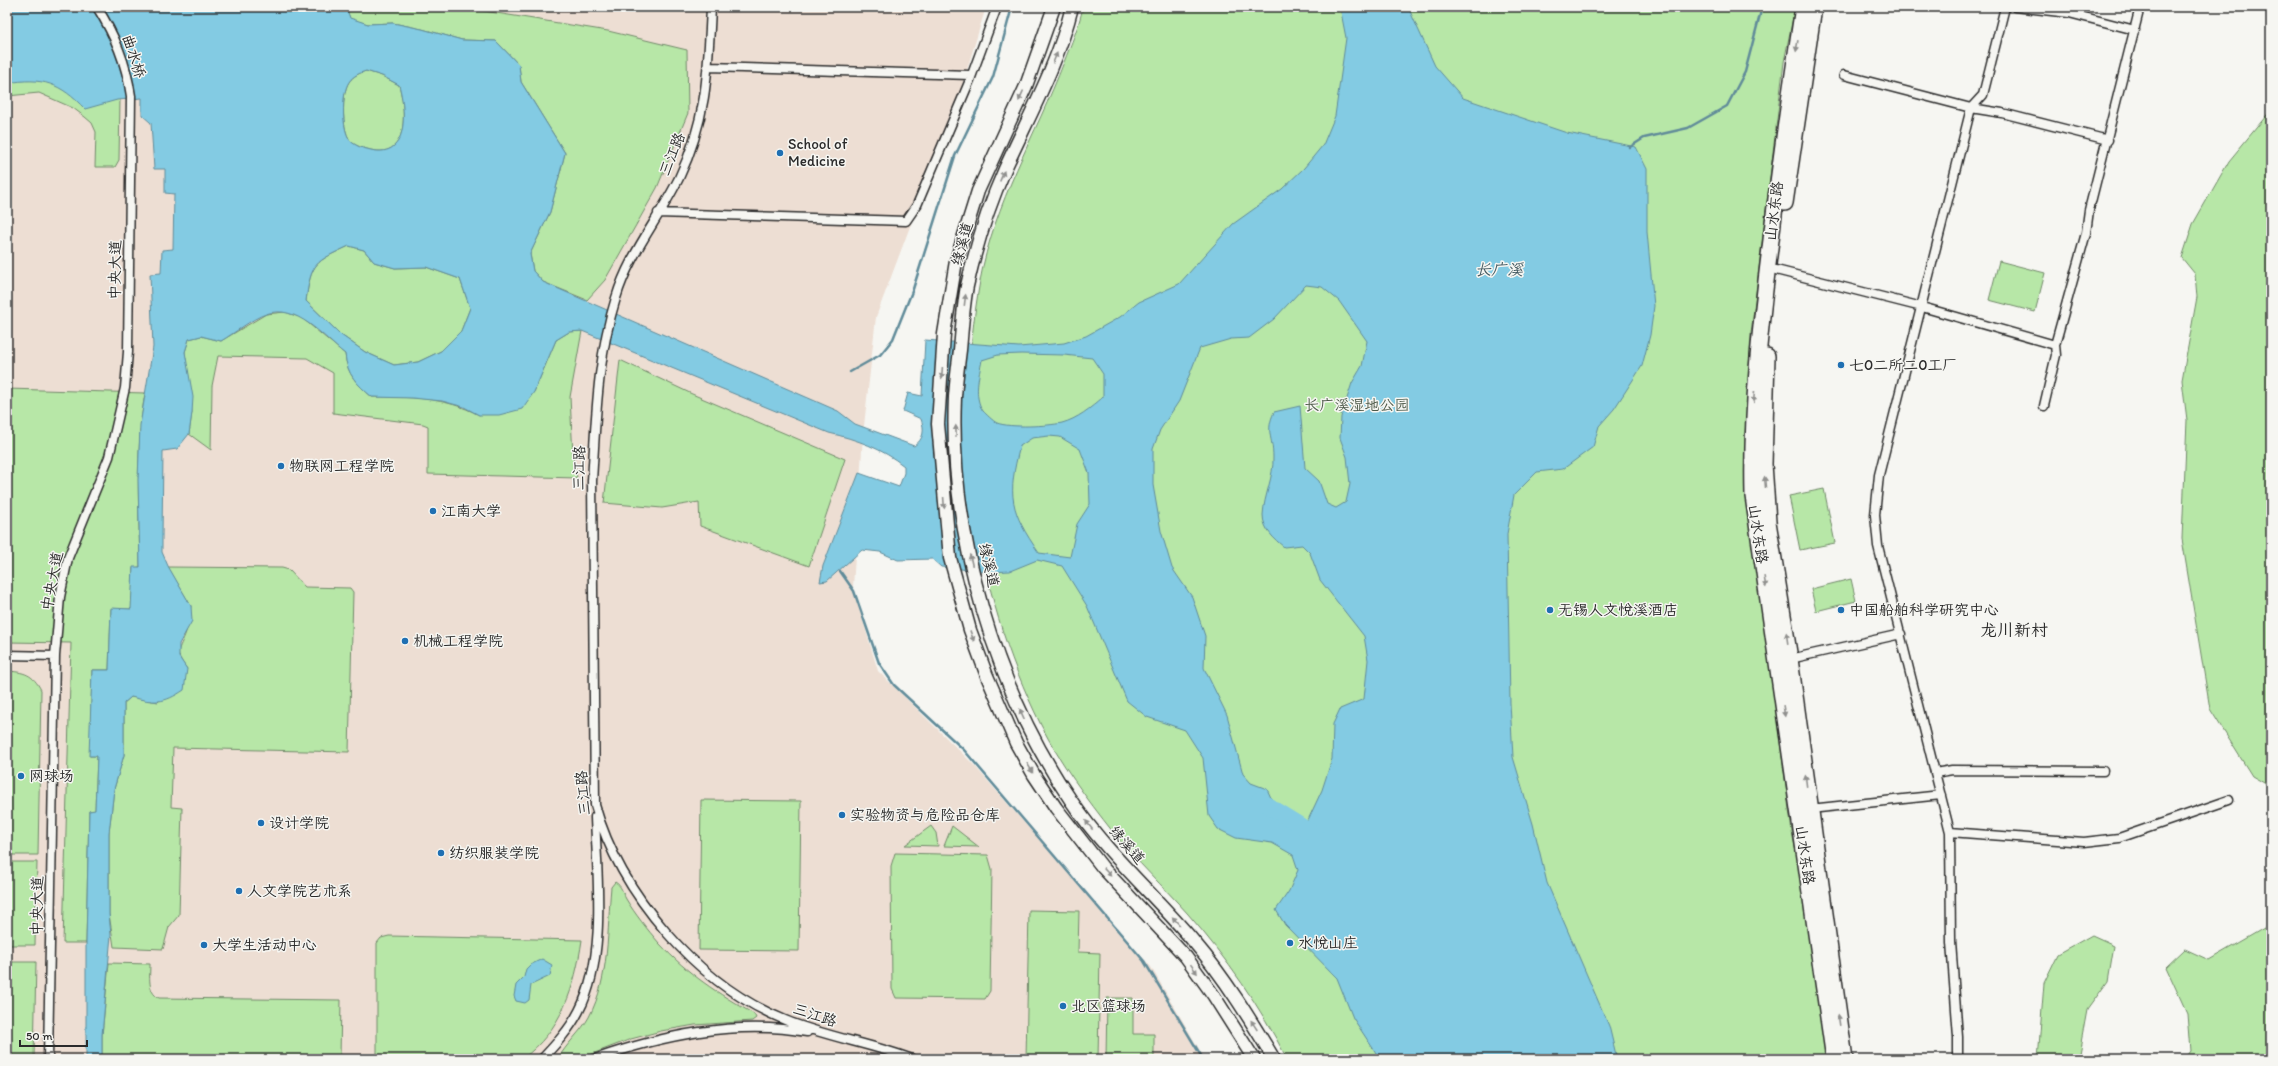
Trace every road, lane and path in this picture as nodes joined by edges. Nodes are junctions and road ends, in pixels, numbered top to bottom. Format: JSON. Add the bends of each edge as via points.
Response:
{"nodes":[{"id":1,"x":97,"y":7,"type":"edge"},
{"id":2,"x":711,"y":7,"type":"edge"},
{"id":3,"x":996,"y":7,"type":"edge"},
{"id":4,"x":1054,"y":7,"type":"edge"},
{"id":5,"x":1072,"y":7,"type":"edge"},
{"id":6,"x":1803,"y":7,"type":"edge"},
{"id":7,"x":1814,"y":7,"type":"edge"},
{"id":8,"x":2006,"y":7,"type":"edge"},
{"id":9,"x":2015,"y":7,"type":"edge"},
{"id":10,"x":2140,"y":7,"type":"edge"},
{"id":11,"x":2135,"y":30,"type":"junction"},
{"id":12,"x":708,"y":67,"type":"junction"},
{"id":13,"x":970,"y":75,"type":"junction"},
{"id":14,"x":1844,"y":75,"type":"dead end"},
{"id":15,"x":1971,"y":108,"type":"junction"},
{"id":16,"x":131,"y":118,"type":"joint"},
{"id":17,"x":2108,"y":140,"type":"junction"},
{"id":18,"x":658,"y":214,"type":"junction"},
{"id":19,"x":1776,"y":270,"type":"junction"},
{"id":20,"x":1922,"y":307,"type":"junction"},
{"id":21,"x":2055,"y":345,"type":"junction"},
{"id":22,"x":2044,"y":406,"type":"dead end"},
{"id":23,"x":1902,"y":634,"type":"junction"},
{"id":24,"x":7,"y":655,"type":"edge"},
{"id":25,"x":55,"y":656,"type":"junction"},
{"id":26,"x":1790,"y":658,"type":"junction"},
{"id":27,"x":2103,"y":770,"type":"dead end"},
{"id":28,"x":1936,"y":773,"type":"junction"},
{"id":29,"x":1941,"y":795,"type":"junction"},
{"id":30,"x":2229,"y":800,"type":"dead end"},
{"id":31,"x":595,"y":804,"type":"junction"},
{"id":32,"x":1810,"y":809,"type":"junction"},
{"id":33,"x":1950,"y":832,"type":"junction"},
{"id":34,"x":832,"y":1036,"type":"junction"},
{"id":35,"x":48,"y":1059,"type":"edge"},
{"id":36,"x":542,"y":1059,"type":"edge"},
{"id":37,"x":595,"y":1059,"type":"edge"},
{"id":38,"x":912,"y":1059,"type":"edge"},
{"id":39,"x":1254,"y":1059,"type":"edge"},
{"id":40,"x":1274,"y":1059,"type":"edge"},
{"id":41,"x":1834,"y":1059,"type":"edge"},
{"id":42,"x":1845,"y":1059,"type":"edge"},
{"id":43,"x":1958,"y":1059,"type":"edge"}],
"edges":[{"from":1,"to":16,"type":"street","name":"曲水桥","via":[[116,42],[127,71]]},
{"from":2,"to":12,"type":"street","name":"三江路"},
{"from":3,"to":13,"type":"street"},
{"from":4,"to":39,"type":"main road","name":"缘溪道","one_way":true,"via":[[1026,86],[978,191],[962,235],[950,293],[944,334],[938,424],[950,558],[970,630],[998,703],[1034,775],[1103,868],[1186,957]]},
{"from":40,"to":5,"type":"main road","name":"缘溪道","one_way":true,"via":[[1230,989],[1196,944],[1158,900],[1116,858],[1072,802],[1042,753],[1011,689],[980,598],[962,520],[955,398],[967,290],[985,218],[1055,59]]},
{"from":6,"to":41,"type":"highway","name":"山水东路","one_way":true,"via":[[1786,113],[1760,321],[1753,402],[1753,482],[1757,530]]},
{"from":7,"to":19,"type":"highway","name":"山水东路"},
{"from":8,"to":15,"type":"street","via":[[1983,95]]},
{"from":9,"to":11,"type":"street","via":[[2069,13]]},
{"from":10,"to":11,"type":"street"},
{"from":11,"to":17,"type":"street"},
{"from":12,"to":13,"type":"street"},
{"from":12,"to":18,"type":"street","name":"三江路","via":[[703,111],[693,144],[679,179]]},
{"from":13,"to":18,"type":"street","via":[[917,205],[906,221]]},
{"from":14,"to":15,"type":"street"},
{"from":15,"to":17,"type":"street","via":[[2002,113]]},
{"from":15,"to":20,"type":"street"},
{"from":16,"to":25,"type":"street","name":"中央大道","via":[[128,352],[125,388],[109,458],[68,558],[60,597]]},
{"from":17,"to":21,"type":"street"},
{"from":18,"to":31,"type":"street","name":"三江路","via":[[628,266],[616,298],[602,351],[592,481]]},
{"from":19,"to":20,"type":"street"},
{"from":26,"to":19,"type":"highway","name":"山水东路","one_way":true,"via":[[1768,522],[1764,464],[1767,355]]},
{"from":20,"to":21,"type":"street"},
{"from":20,"to":23,"type":"street","via":[[1879,475],[1875,515],[1878,546]]},
{"from":21,"to":22,"type":"street","via":[[2056,355]]},
{"from":23,"to":26,"type":"street"},
{"from":23,"to":28,"type":"street"},
{"from":24,"to":25,"type":"street"},
{"from":25,"to":35,"type":"street","name":"中央大道"},
{"from":32,"to":26,"type":"highway","name":"山水东路","one_way":true},
{"from":27,"to":28,"type":"street","via":[[1952,770]]},
{"from":28,"to":29,"type":"street"},
{"from":29,"to":32,"type":"street"},
{"from":29,"to":33,"type":"street"},
{"from":30,"to":33,"type":"street","via":[[2119,838],[2105,840],[2084,842]]},
{"from":31,"to":34,"type":"street","name":"三江路","via":[[603,833],[632,888],[655,920],[683,950],[741,998],[784,1020]]},
{"from":31,"to":36,"type":"street","via":[[598,936],[595,960],[589,987],[580,1010],[569,1028]]},
{"from":42,"to":32,"type":"highway","name":"山水东路","one_way":true},
{"from":33,"to":43,"type":"street","via":[[1951,942]]},
{"from":34,"to":37,"type":"street","via":[[780,1028],[695,1032],[655,1040]]},
{"from":34,"to":38,"type":"street","name":"三江路","via":[[886,1049]]}]}
